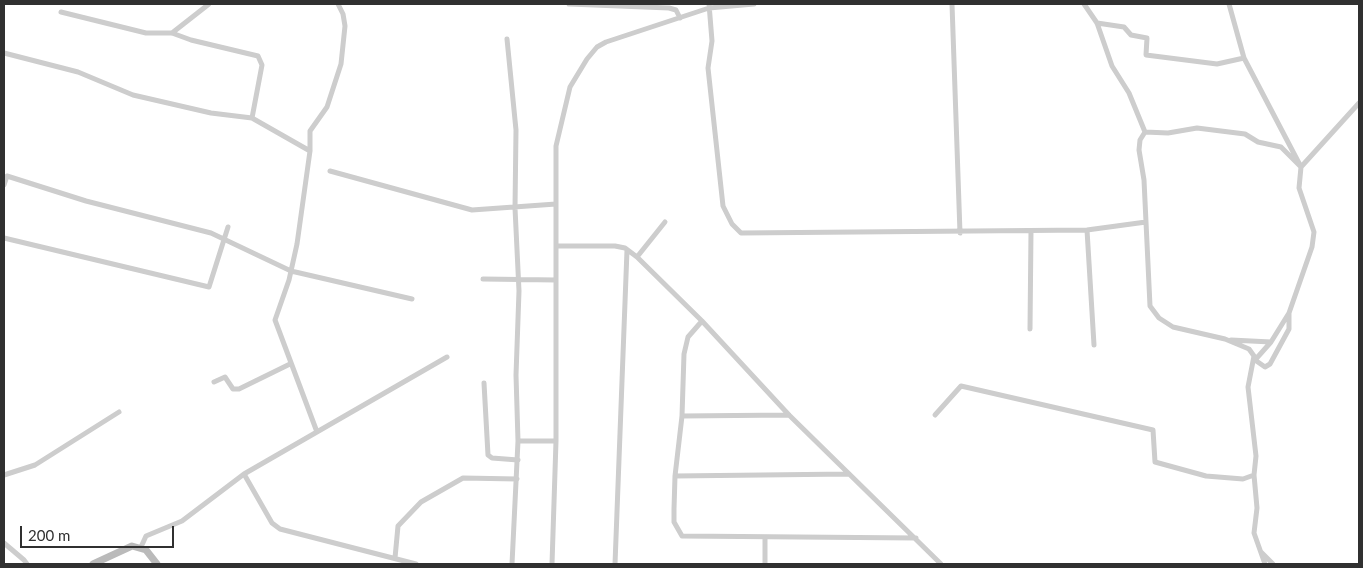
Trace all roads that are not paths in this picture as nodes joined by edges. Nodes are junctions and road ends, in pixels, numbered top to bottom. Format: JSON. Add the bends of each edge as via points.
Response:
{"nodes":[{"id":1,"x":209,"y":4,"type":"edge"},
{"id":2,"x":338,"y":4,"type":"edge"},
{"id":3,"x":569,"y":4,"type":"edge"},
{"id":4,"x":754,"y":4,"type":"edge"},
{"id":5,"x":952,"y":4,"type":"edge"},
{"id":6,"x":1084,"y":4,"type":"edge"},
{"id":7,"x":1229,"y":4,"type":"edge"},
{"id":8,"x":709,"y":6,"type":"edge"},
{"id":9,"x":61,"y":12,"type":"dead end"},
{"id":10,"x":680,"y":18,"type":"junction"},
{"id":11,"x":1097,"y":23,"type":"junction"},
{"id":12,"x":172,"y":33,"type":"junction"},
{"id":13,"x":507,"y":39,"type":"dead end"},
{"id":14,"x":4,"y":53,"type":"edge"},
{"id":15,"x":1244,"y":58,"type":"junction"},
{"id":16,"x":1359,"y":103,"type":"edge"},
{"id":17,"x":252,"y":118,"type":"junction"},
{"id":18,"x":1145,"y":132,"type":"junction"},
{"id":19,"x":310,"y":152,"type":"junction"},
{"id":20,"x":1301,"y":167,"type":"junction"},
{"id":21,"x":330,"y":171,"type":"dead end"},
{"id":22,"x":4,"y":186,"type":"edge"},
{"id":23,"x":556,"y":204,"type":"junction"},
{"id":24,"x":516,"y":208,"type":"junction"},
{"id":25,"x":665,"y":222,"type":"dead end"},
{"id":26,"x":1146,"y":222,"type":"junction"},
{"id":27,"x":228,"y":227,"type":"dead end"},
{"id":28,"x":1087,"y":230,"type":"junction"},
{"id":29,"x":1031,"y":231,"type":"junction"},
{"id":30,"x":960,"y":233,"type":"junction"},
{"id":31,"x":4,"y":238,"type":"edge"},
{"id":32,"x":225,"y":240,"type":"junction"},
{"id":33,"x":556,"y":246,"type":"junction"},
{"id":34,"x":627,"y":250,"type":"junction"},
{"id":35,"x":637,"y":258,"type":"junction"},
{"id":36,"x":291,"y":271,"type":"junction"},
{"id":37,"x":483,"y":279,"type":"dead end"},
{"id":38,"x":518,"y":280,"type":"junction"},
{"id":39,"x":556,"y":280,"type":"junction"},
{"id":40,"x":412,"y":299,"type":"dead end"},
{"id":41,"x":1289,"y":313,"type":"junction"},
{"id":42,"x":702,"y":321,"type":"junction"},
{"id":43,"x":1030,"y":329,"type":"dead end"},
{"id":44,"x":1225,"y":339,"type":"junction"},
{"id":45,"x":1271,"y":342,"type":"junction"},
{"id":46,"x":1094,"y":345,"type":"dead end"},
{"id":47,"x":447,"y":357,"type":"dead end"},
{"id":48,"x":1255,"y":360,"type":"junction"},
{"id":49,"x":290,"y":364,"type":"junction"},
{"id":50,"x":214,"y":382,"type":"dead end"},
{"id":51,"x":484,"y":383,"type":"dead end"},
{"id":52,"x":119,"y":412,"type":"dead end"},
{"id":53,"x":789,"y":415,"type":"junction"},
{"id":54,"x":935,"y":415,"type":"dead end"},
{"id":55,"x":682,"y":416,"type":"junction"},
{"id":56,"x":317,"y":432,"type":"junction"},
{"id":57,"x":518,"y":440,"type":"junction"},
{"id":58,"x":556,"y":441,"type":"junction"},
{"id":59,"x":518,"y":460,"type":"junction"},
{"id":60,"x":244,"y":474,"type":"junction"},
{"id":61,"x":849,"y":474,"type":"junction"},
{"id":62,"x":4,"y":475,"type":"edge"},
{"id":63,"x":1254,"y":475,"type":"junction"},
{"id":64,"x":675,"y":476,"type":"junction"},
{"id":65,"x":517,"y":479,"type":"junction"},
{"id":66,"x":765,"y":538,"type":"junction"},
{"id":67,"x":916,"y":538,"type":"junction"},
{"id":68,"x":4,"y":543,"type":"edge"},
{"id":69,"x":141,"y":547,"type":"junction"},
{"id":70,"x":1259,"y":550,"type":"junction"},
{"id":71,"x":395,"y":558,"type":"junction"},
{"id":72,"x":27,"y":564,"type":"edge"},
{"id":73,"x":93,"y":564,"type":"edge"},
{"id":74,"x":157,"y":564,"type":"edge"},
{"id":75,"x":416,"y":564,"type":"edge"},
{"id":76,"x":512,"y":564,"type":"edge"},
{"id":77,"x":552,"y":564,"type":"edge"},
{"id":78,"x":615,"y":564,"type":"edge"},
{"id":79,"x":765,"y":564,"type":"edge"},
{"id":80,"x":941,"y":564,"type":"edge"},
{"id":81,"x":1265,"y":564,"type":"edge"},
{"id":82,"x":1273,"y":564,"type":"edge"}],
"edges":[{"from":1,"to":12,"type":"street"},
{"from":2,"to":19,"type":"street","via":[[345,26],[341,64],[327,107],[310,130]]},
{"from":3,"to":10,"type":"street","via":[[669,8],[676,10]]},
{"from":4,"to":8,"type":"street"},
{"from":5,"to":30,"type":"street"},
{"from":6,"to":11,"type":"street"},
{"from":7,"to":15,"type":"street"},
{"from":8,"to":10,"type":"street"},
{"from":8,"to":30,"type":"street","via":[[712,41],[708,68],[722,199],[737,231],[746,234]]},
{"from":9,"to":12,"type":"street","via":[[146,33]]},
{"from":10,"to":23,"type":"street","via":[[606,42],[587,59],[570,87],[556,146]]},
{"from":11,"to":15,"type":"street","via":[[1124,27],[1131,35],[1148,38],[1146,55],[1217,64]]},
{"from":11,"to":18,"type":"street","via":[[1112,66],[1129,93]]},
{"from":12,"to":17,"type":"street","via":[[258,56],[262,65]]},
{"from":13,"to":24,"type":"street","via":[[516,130]]},
{"from":14,"to":17,"type":"street","via":[[78,72],[133,95],[211,113]]},
{"from":15,"to":20,"type":"street"},
{"from":16,"to":20,"type":"street"},
{"from":17,"to":19,"type":"street"},
{"from":18,"to":20,"type":"street","via":[[1168,133],[1198,128],[1245,134],[1258,142],[1281,147]]},
{"from":18,"to":26,"type":"street","via":[[1139,150]]},
{"from":19,"to":36,"type":"street"},
{"from":20,"to":41,"type":"street","via":[[1299,188],[1314,240]]},
{"from":21,"to":24,"type":"street","via":[[472,210]]},
{"from":22,"to":32,"type":"street","via":[[7,176]]},
{"from":23,"to":24,"type":"street"},
{"from":23,"to":33,"type":"street"},
{"from":24,"to":38,"type":"street"},
{"from":25,"to":35,"type":"street"},
{"from":26,"to":28,"type":"street"},
{"from":26,"to":44,"type":"street","via":[[1149,302],[1154,312],[1173,327]]},
{"from":27,"to":32,"type":"street"},
{"from":28,"to":29,"type":"street"},
{"from":28,"to":46,"type":"street"},
{"from":29,"to":30,"type":"street"},
{"from":29,"to":43,"type":"street"},
{"from":31,"to":32,"type":"street","via":[[209,287]]},
{"from":32,"to":36,"type":"street"},
{"from":33,"to":34,"type":"street","via":[[607,245]]},
{"from":33,"to":39,"type":"street"},
{"from":34,"to":35,"type":"street"},
{"from":34,"to":78,"type":"street"},
{"from":35,"to":42,"type":"street"},
{"from":36,"to":40,"type":"street"},
{"from":36,"to":49,"type":"street","via":[[275,320]]},
{"from":37,"to":38,"type":"street"},
{"from":38,"to":39,"type":"street"},
{"from":38,"to":57,"type":"street"},
{"from":39,"to":58,"type":"street"},
{"from":41,"to":45,"type":"street"},
{"from":41,"to":48,"type":"street","via":[[1289,329],[1270,364],[1266,367]]},
{"from":42,"to":53,"type":"street"},
{"from":42,"to":55,"type":"street","via":[[685,344]]},
{"from":44,"to":45,"type":"street"},
{"from":44,"to":48,"type":"street","via":[[1249,349]]},
{"from":45,"to":48,"type":"street"},
{"from":47,"to":56,"type":"street"},
{"from":48,"to":63,"type":"street","via":[[1248,387],[1256,456]]},
{"from":49,"to":50,"type":"street","via":[[239,389],[233,388],[225,377]]},
{"from":49,"to":56,"type":"street"},
{"from":51,"to":59,"type":"street","via":[[488,455]]},
{"from":52,"to":62,"type":"street","via":[[35,465]]},
{"from":53,"to":55,"type":"street"},
{"from":53,"to":61,"type":"street"},
{"from":54,"to":63,"type":"street","via":[[961,386],[1153,430],[1154,462],[1206,476],[1243,479]]},
{"from":55,"to":64,"type":"street"},
{"from":56,"to":60,"type":"street"},
{"from":57,"to":58,"type":"street"},
{"from":57,"to":59,"type":"street"},
{"from":58,"to":77,"type":"street"},
{"from":59,"to":65,"type":"street"},
{"from":60,"to":69,"type":"street","via":[[182,521],[146,536]]},
{"from":60,"to":71,"type":"street","via":[[272,523],[280,529]]},
{"from":61,"to":64,"type":"street"},
{"from":61,"to":67,"type":"street"},
{"from":63,"to":70,"type":"street","via":[[1257,508],[1254,533]]},
{"from":64,"to":66,"type":"street","via":[[674,522],[682,536]]},
{"from":65,"to":71,"type":"street","via":[[463,478],[421,502],[398,526]]},
{"from":65,"to":76,"type":"street"},
{"from":66,"to":67,"type":"street"},
{"from":66,"to":79,"type":"street"},
{"from":67,"to":80,"type":"street"},
{"from":68,"to":72,"type":"street"},
{"from":69,"to":73,"type":"street","via":[[125,549]]},
{"from":69,"to":74,"type":"street"},
{"from":70,"to":81,"type":"street"},
{"from":70,"to":82,"type":"street"},
{"from":71,"to":75,"type":"street"}]}
